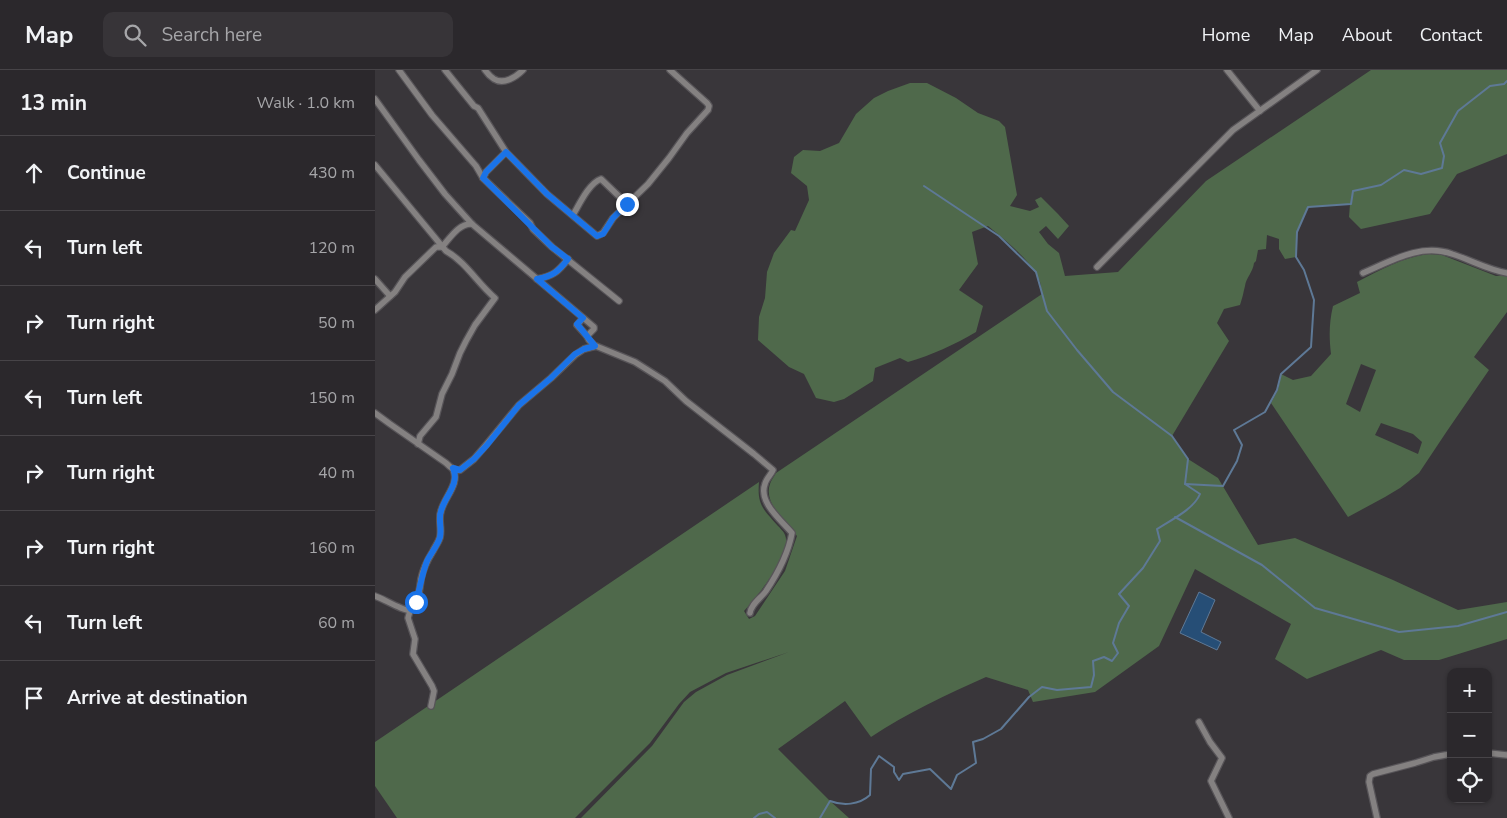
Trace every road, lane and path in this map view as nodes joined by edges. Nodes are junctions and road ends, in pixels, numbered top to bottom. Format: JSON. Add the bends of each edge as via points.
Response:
{"nodes":[{"id":1,"x":399,"y":70,"type":"edge"},
{"id":2,"x":445,"y":70,"type":"edge"},
{"id":3,"x":485,"y":70,"type":"edge"},
{"id":4,"x":523,"y":70,"type":"edge"},
{"id":5,"x":670,"y":70,"type":"edge"},
{"id":6,"x":1227,"y":70,"type":"edge"},
{"id":7,"x":1317,"y":70,"type":"edge"},
{"id":8,"x":375,"y":99,"type":"edge"},
{"id":9,"x":1260,"y":111,"type":"junction"},
{"id":10,"x":506,"y":152,"type":"junction"},
{"id":11,"x":375,"y":165,"type":"edge"},
{"id":12,"x":483,"y":178,"type":"junction"},
{"id":13,"x":627,"y":204,"type":"junction"},
{"id":14,"x":573,"y":215,"type":"junction"},
{"id":15,"x":472,"y":224,"type":"junction"},
{"id":16,"x":438,"y":245,"type":"junction"},
{"id":17,"x":568,"y":259,"type":"junction"},
{"id":18,"x":1097,"y":267,"type":"dead end"},
{"id":19,"x":1363,"y":273,"type":"dead end"},
{"id":20,"x":1507,"y":273,"type":"edge"},
{"id":21,"x":375,"y":279,"type":"edge"},
{"id":22,"x":537,"y":279,"type":"junction"},
{"id":23,"x":390,"y":296,"type":"junction"},
{"id":24,"x":619,"y":301,"type":"dead end"},
{"id":25,"x":375,"y":310,"type":"edge"},
{"id":26,"x":583,"y":318,"type":"junction"},
{"id":27,"x":587,"y":336,"type":"junction"},
{"id":28,"x":595,"y":346,"type":"junction"},
{"id":29,"x":375,"y":413,"type":"edge"},
{"id":30,"x":418,"y":444,"type":"junction"},
{"id":31,"x":453,"y":468,"type":"junction"},
{"id":32,"x":375,"y":596,"type":"edge"},
{"id":33,"x":410,"y":610,"type":"junction"},
{"id":34,"x":751,"y":613,"type":"dead end"},
{"id":35,"x":431,"y":706,"type":"dead end"},
{"id":36,"x":1199,"y":722,"type":"dead end"},
{"id":37,"x":1492,"y":753,"type":"edge"},
{"id":38,"x":1447,"y":754,"type":"edge"},
{"id":39,"x":1507,"y":755,"type":"edge"},
{"id":40,"x":1229,"y":818,"type":"edge"},
{"id":41,"x":1377,"y":818,"type":"edge"}],
"edges":[{"from":1,"to":12,"type":"street"},
{"from":2,"to":10,"type":"street","via":[[478,108]]},
{"from":3,"to":4,"type":"street","via":[[494,79],[502,81],[516,78]]},
{"from":5,"to":13,"type":"street","via":[[696,92],[709,106],[708,110],[656,175]]},
{"from":6,"to":9,"type":"street"},
{"from":7,"to":9,"type":"street"},
{"from":8,"to":15,"type":"street","via":[[445,194]]},
{"from":9,"to":18,"type":"street","via":[[1233,130]]},
{"from":10,"to":12,"type":"street"},
{"from":10,"to":14,"type":"street","via":[[547,194]]},
{"from":11,"to":16,"type":"street"},
{"from":12,"to":17,"type":"street"},
{"from":13,"to":14,"type":"street","via":[[603,234],[597,236]]},
{"from":13,"to":14,"type":"street","via":[[601,179],[584,196]]},
{"from":15,"to":16,"type":"street","via":[[461,226]]},
{"from":15,"to":22,"type":"street"},
{"from":16,"to":23,"type":"street"},
{"from":16,"to":30,"type":"street","via":[[459,260],[495,298],[466,341],[442,394],[436,417],[420,436]]},
{"from":17,"to":22,"type":"street","via":[[552,276]]},
{"from":17,"to":24,"type":"street"},
{"from":19,"to":20,"type":"street","via":[[1397,258],[1425,251],[1449,253]]},
{"from":21,"to":23,"type":"street"},
{"from":22,"to":26,"type":"street"},
{"from":23,"to":25,"type":"street"},
{"from":26,"to":27,"type":"street","via":[[577,324]]},
{"from":26,"to":27,"type":"street","via":[[594,327]]},
{"from":27,"to":28,"type":"street"},
{"from":28,"to":31,"type":"street","via":[[575,354],[519,405],[474,459],[460,470]]},
{"from":28,"to":34,"type":"street","via":[[635,362],[659,377],[773,470],[765,481],[765,499],[792,534],[782,565]]},
{"from":29,"to":30,"type":"street"},
{"from":30,"to":31,"type":"street"},
{"from":31,"to":33,"type":"street","via":[[455,480],[440,513],[440,539],[428,559],[414,608]]},
{"from":32,"to":33,"type":"street"},
{"from":33,"to":35,"type":"street","via":[[408,618],[415,638],[413,654],[433,686]]},
{"from":36,"to":40,"type":"street","via":[[1221,758],[1211,781]]},
{"from":37,"to":39,"type":"street"},
{"from":38,"to":41,"type":"street","via":[[1370,776]]}]}
